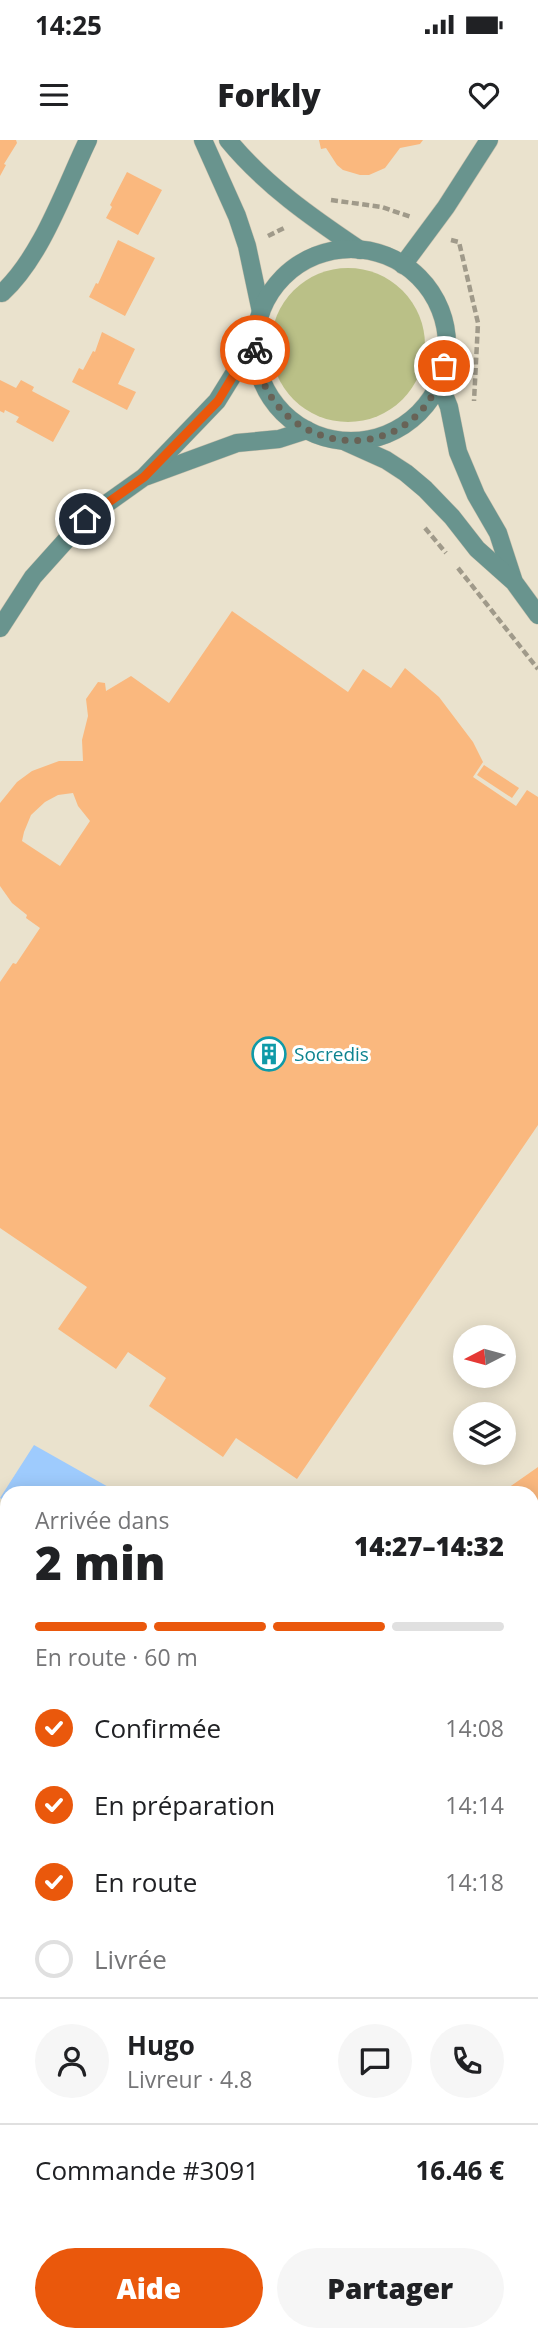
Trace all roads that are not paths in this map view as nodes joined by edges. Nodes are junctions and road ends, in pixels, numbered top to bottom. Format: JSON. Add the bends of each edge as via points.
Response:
{"nodes":[{"id":1,"x":88,"y":140,"type":"edge"},
{"id":2,"x":203,"y":140,"type":"edge"},
{"id":3,"x":228,"y":140,"type":"edge"},
{"id":4,"x":489,"y":140,"type":"edge"},
{"id":5,"x":360,"y":250,"type":"junction"},
{"id":6,"x":403,"y":265,"type":"junction"},
{"id":7,"x":2,"y":293,"type":"dead end"},
{"id":8,"x":261,"y":312,"type":"junction"},
{"id":9,"x":256,"y":338,"type":"junction"},
{"id":10,"x":439,"y":382,"type":"junction"},
{"id":11,"x":307,"y":430,"type":"junction"},
{"id":12,"x":344,"y":440,"type":"junction"},
{"id":13,"x":144,"y":477,"type":"junction"},
{"id":14,"x":514,"y":582,"type":"junction"},
{"id":15,"x":538,"y":615,"type":"edge"},
{"id":16,"x":0,"y":628,"type":"edge"}],
"edges":[{"from":1,"to":7,"type":"street","via":[[30,262]]},
{"from":2,"to":8,"type":"street","via":[[237,216]]},
{"from":3,"to":5,"type":"street","via":[[285,198]]},
{"from":4,"to":6,"type":"street"},
{"from":5,"to":6,"type":"street"},
{"from":5,"to":8,"type":"street","via":[[328,252],[300,264],[277,285]]},
{"from":6,"to":10,"type":"street","via":[[427,287],[440,309],[447,350]]},
{"from":8,"to":9,"type":"street"},
{"from":9,"to":11,"type":"street","via":[[256,358],[265,387],[283,412]]},
{"from":9,"to":13,"type":"street","via":[[218,401]]},
{"from":10,"to":12,"type":"street","via":[[421,411],[401,427],[378,437]]},
{"from":10,"to":14,"type":"street","via":[[458,452],[498,533]]},
{"from":11,"to":12,"type":"street"},
{"from":11,"to":13,"type":"street","via":[[279,439],[237,443]]},
{"from":12,"to":14,"type":"street","via":[[407,473]]},
{"from":13,"to":16,"type":"street","via":[[85,519],[33,577]]},
{"from":14,"to":15,"type":"street"}]}
